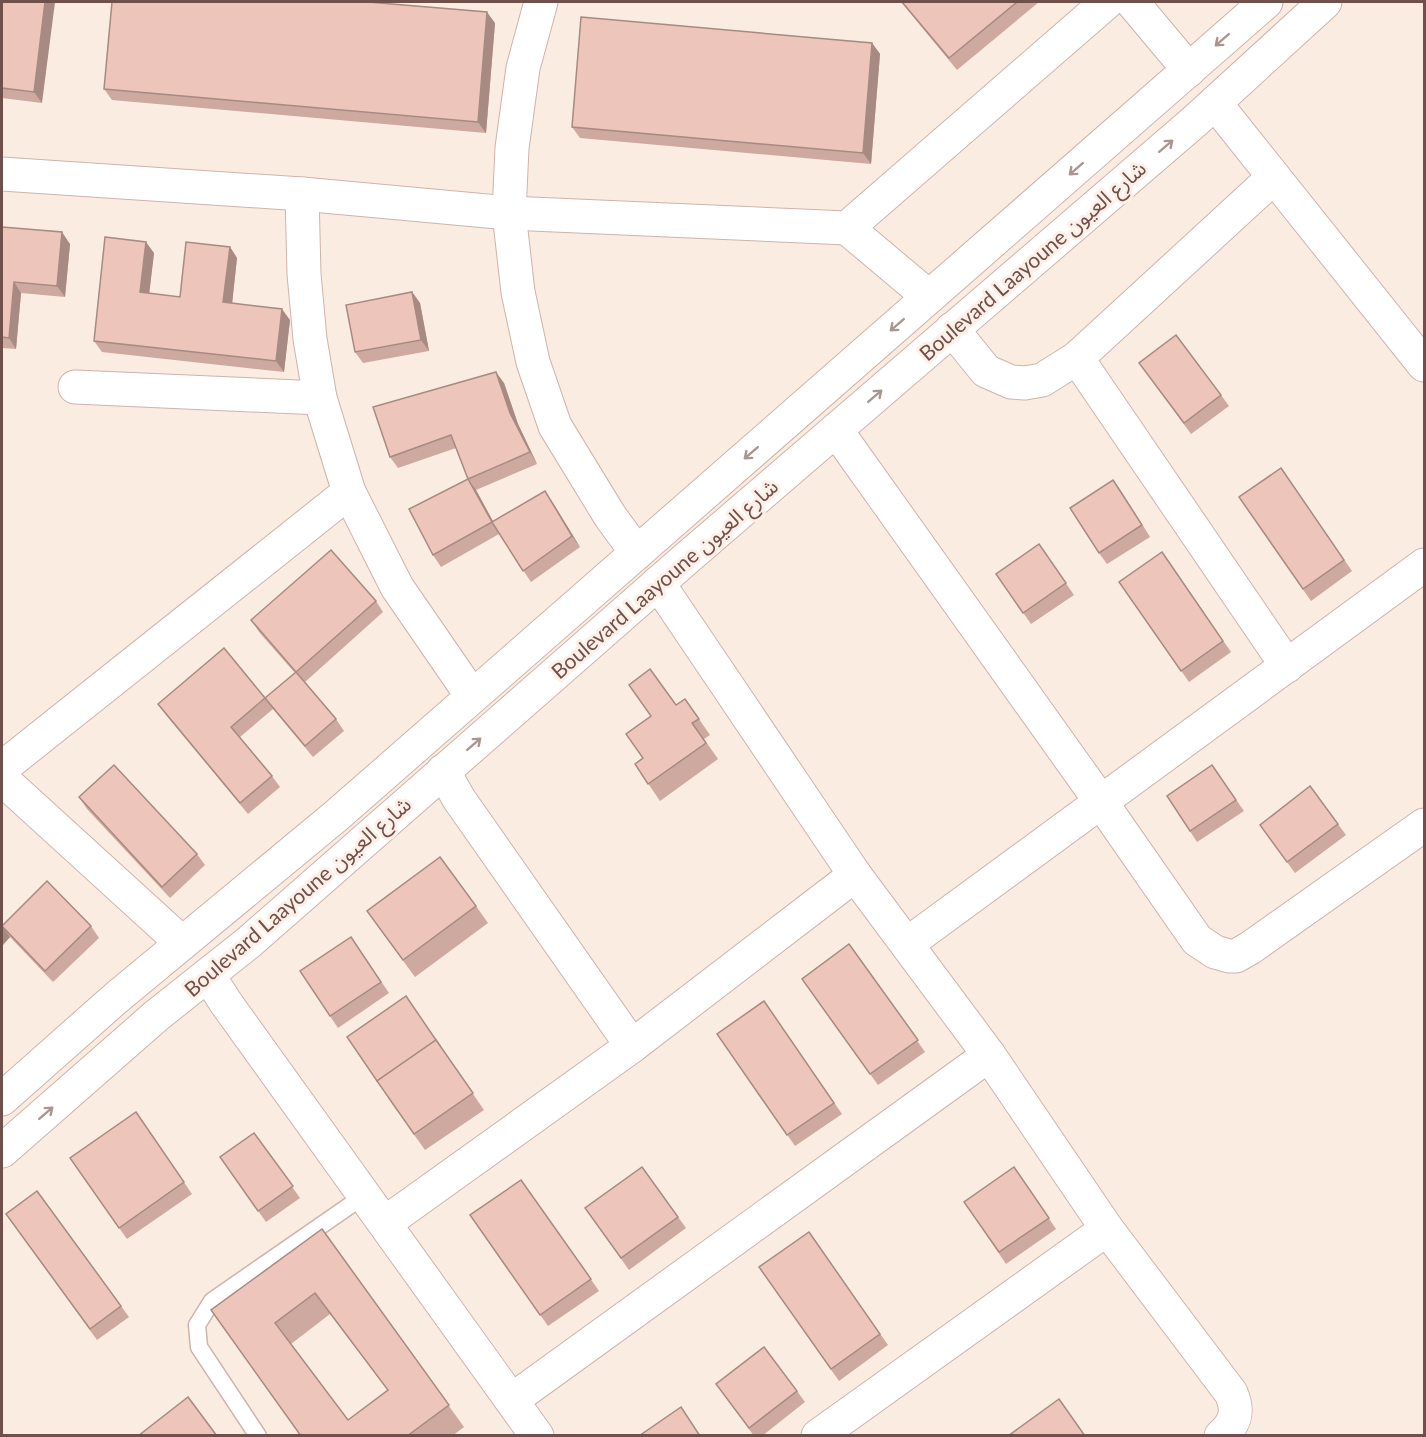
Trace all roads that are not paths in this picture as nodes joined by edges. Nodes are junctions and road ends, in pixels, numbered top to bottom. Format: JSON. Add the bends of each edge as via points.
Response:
{"nodes":[{"id":1,"x":541,"y":2,"type":"edge"},
{"id":2,"x":1107,"y":2,"type":"edge"},
{"id":3,"x":1132,"y":2,"type":"edge"},
{"id":4,"x":1266,"y":2,"type":"edge"},
{"id":5,"x":1325,"y":2,"type":"edge"},
{"id":6,"x":1189,"y":70,"type":"junction"},
{"id":7,"x":1215,"y":102,"type":"junction"},
{"id":8,"x":2,"y":174,"type":"edge"},
{"id":9,"x":1274,"y":177,"type":"junction"},
{"id":10,"x":302,"y":194,"type":"junction"},
{"id":11,"x":509,"y":213,"type":"junction"},
{"id":12,"x":847,"y":228,"type":"junction"},
{"id":13,"x":929,"y":297,"type":"junction"},
{"id":14,"x":952,"y":329,"type":"junction"},
{"id":15,"x":1077,"y":358,"type":"junction"},
{"id":16,"x":1425,"y":365,"type":"edge"},
{"id":17,"x":75,"y":387,"type":"dead end"},
{"id":18,"x":320,"y":398,"type":"junction"},
{"id":19,"x":836,"y":430,"type":"junction"},
{"id":20,"x":349,"y":492,"type":"junction"},
{"id":21,"x":637,"y":553,"type":"junction"},
{"id":22,"x":1425,"y":565,"type":"edge"},
{"id":23,"x":658,"y":583,"type":"junction"},
{"id":24,"x":1287,"y":666,"type":"junction"},
{"id":25,"x":472,"y":696,"type":"junction"},
{"id":26,"x":2,"y":768,"type":"edge"},
{"id":27,"x":442,"y":771,"type":"junction"},
{"id":28,"x":2,"y":779,"type":"edge"},
{"id":29,"x":1101,"y":802,"type":"junction"},
{"id":30,"x":1425,"y":825,"type":"edge"},
{"id":31,"x":855,"y":874,"type":"junction"},
{"id":32,"x":182,"y":943,"type":"junction"},
{"id":33,"x":907,"y":944,"type":"junction"},
{"id":34,"x":208,"y":975,"type":"junction"},
{"id":35,"x":632,"y":1046,"type":"junction"},
{"id":36,"x":989,"y":1054,"type":"junction"},
{"id":37,"x":5,"y":1090,"type":"edge"},
{"id":38,"x":2,"y":1151,"type":"edge"},
{"id":39,"x":365,"y":1195,"type":"junction"},
{"id":40,"x":385,"y":1223,"type":"junction"},
{"id":41,"x":1107,"y":1229,"type":"junction"},
{"id":42,"x":512,"y":1400,"type":"junction"},
{"id":43,"x":533,"y":1434,"type":"edge"},
{"id":44,"x":258,"y":1436,"type":"edge"},
{"id":45,"x":818,"y":1436,"type":"edge"},
{"id":46,"x":1221,"y":1436,"type":"edge"}],
"edges":[{"from":1,"to":11,"type":"street","via":[[523,68],[512,148]]},
{"from":2,"to":12,"type":"street"},
{"from":3,"to":6,"type":"street"},
{"from":4,"to":6,"type":"street","name":"Boulevard Laayoune شارع العيون","one_way":true},
{"from":5,"to":7,"type":"street","name":"Boulevard Laayoune شارع العيون"},
{"from":6,"to":13,"type":"street","name":"Boulevard Laayoune شارع العيون","one_way":true},
{"from":7,"to":9,"type":"street"},
{"from":14,"to":7,"type":"street","name":"Boulevard Laayoune شارع العيون","one_way":true},
{"from":8,"to":10,"type":"street"},
{"from":9,"to":15,"type":"street"},
{"from":9,"to":16,"type":"street"},
{"from":10,"to":11,"type":"street"},
{"from":10,"to":18,"type":"street","via":[[304,274]]},
{"from":11,"to":12,"type":"street"},
{"from":11,"to":21,"type":"street","via":[[518,292],[533,362],[555,426]]},
{"from":12,"to":13,"type":"street"},
{"from":13,"to":21,"type":"street","name":"Boulevard Laayoune شارع العيون","one_way":true},
{"from":14,"to":15,"type":"street","via":[[986,372],[1011,382],[1042,380]]},
{"from":19,"to":14,"type":"street","name":"Boulevard Laayoune شارع العيون","one_way":true},
{"from":15,"to":24,"type":"street"},
{"from":17,"to":18,"type":"street"},
{"from":18,"to":20,"type":"street"},
{"from":19,"to":23,"type":"street","name":"Boulevard Laayoune شارع العيون"},
{"from":19,"to":29,"type":"street"},
{"from":20,"to":25,"type":"street","via":[[397,587]]},
{"from":20,"to":26,"type":"street"},
{"from":21,"to":25,"type":"street","name":"Boulevard Laayoune شارع العيون"},
{"from":22,"to":24,"type":"street"},
{"from":27,"to":23,"type":"street","name":"Boulevard Laayoune شارع العيون","one_way":true},
{"from":23,"to":31,"type":"street"},
{"from":24,"to":29,"type":"street"},
{"from":25,"to":32,"type":"street","name":"Boulevard Laayoune شارع العيون","via":[[336,816]]},
{"from":27,"to":34,"type":"street","name":"Boulevard Laayoune شارع العيون"},
{"from":27,"to":35,"type":"street"},
{"from":28,"to":32,"type":"street"},
{"from":29,"to":30,"type":"street","via":[[1197,940],[1229,956],[1250,948]]},
{"from":29,"to":33,"type":"street"},
{"from":31,"to":33,"type":"street"},
{"from":31,"to":35,"type":"street"},
{"from":32,"to":37,"type":"street","name":"Boulevard Laayoune شارع العيون"},
{"from":33,"to":36,"type":"street"},
{"from":38,"to":34,"type":"street","name":"Boulevard Laayoune شارع العيون","one_way":true},
{"from":34,"to":39,"type":"street"},
{"from":35,"to":40,"type":"street"},
{"from":36,"to":41,"type":"street"},
{"from":36,"to":42,"type":"street"},
{"from":39,"to":40,"type":"street"},
{"from":39,"to":44,"type":"lane","via":[[212,1301],[197,1325],[198,1347]]},
{"from":40,"to":42,"type":"street"},
{"from":41,"to":45,"type":"street"},
{"from":41,"to":46,"type":"street","via":[[1231,1393],[1236,1417]]},
{"from":42,"to":43,"type":"street"}]}
